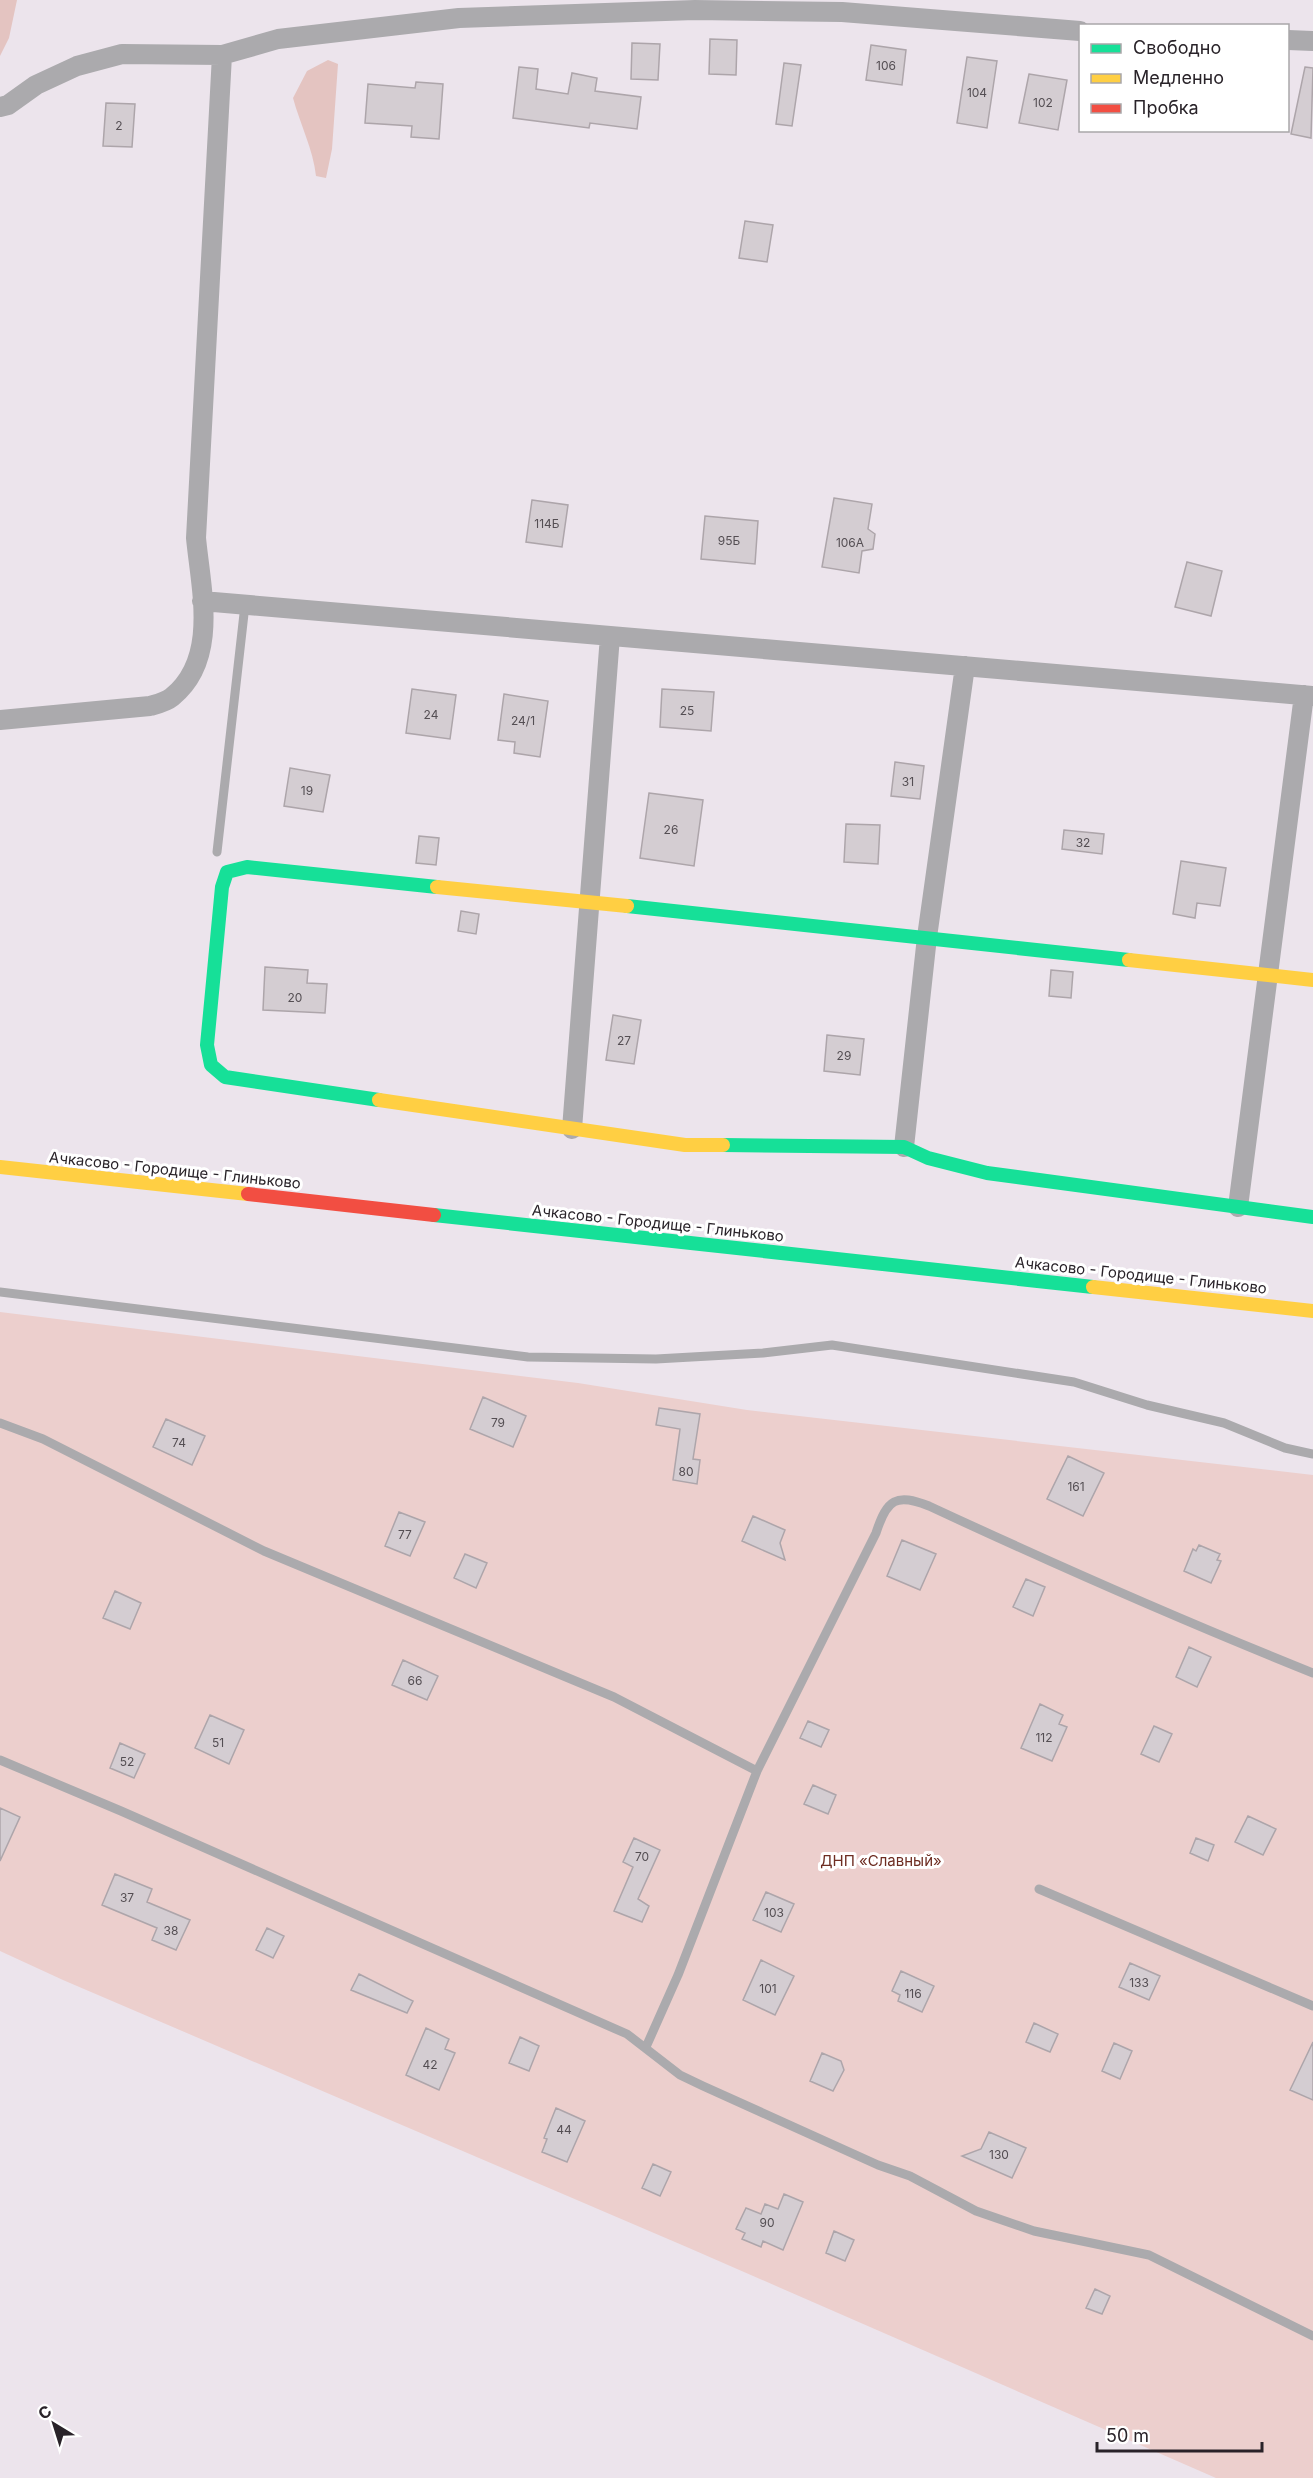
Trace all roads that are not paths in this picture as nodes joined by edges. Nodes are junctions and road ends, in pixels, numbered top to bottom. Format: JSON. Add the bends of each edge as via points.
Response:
{"nodes":[{"id":1,"x":1079,"y":32,"type":"edge"},
{"id":2,"x":1289,"y":40,"type":"edge"},
{"id":3,"x":1313,"y":41,"type":"edge"},
{"id":4,"x":222,"y":54,"type":"junction"},
{"id":5,"x":0,"y":107,"type":"edge"},
{"id":6,"x":202,"y":601,"type":"junction"},
{"id":7,"x":245,"y":604,"type":"junction"},
{"id":8,"x":610,"y":636,"type":"junction"},
{"id":9,"x":965,"y":666,"type":"junction"},
{"id":10,"x":1309,"y":695,"type":"edge"},
{"id":11,"x":0,"y":720,"type":"edge"},
{"id":12,"x":217,"y":852,"type":"dead end"},
{"id":13,"x":589,"y":903,"type":"junction"},
{"id":14,"x":927,"y":937,"type":"junction"},
{"id":15,"x":1267,"y":975,"type":"junction"},
{"id":16,"x":1313,"y":980,"type":"edge"},
{"id":17,"x":572,"y":1129,"type":"junction"},
{"id":18,"x":904,"y":1147,"type":"junction"},
{"id":19,"x":0,"y":1167,"type":"edge"},
{"id":20,"x":1238,"y":1207,"type":"junction"},
{"id":21,"x":1313,"y":1217,"type":"edge"},
{"id":22,"x":0,"y":1292,"type":"edge"},
{"id":23,"x":1313,"y":1311,"type":"edge"},
{"id":24,"x":0,"y":1423,"type":"edge"},
{"id":25,"x":1313,"y":1454,"type":"edge"},
{"id":26,"x":1313,"y":1673,"type":"edge"},
{"id":27,"x":0,"y":1760,"type":"edge"},
{"id":28,"x":758,"y":1771,"type":"junction"},
{"id":29,"x":1039,"y":1889,"type":"dead end"},
{"id":30,"x":1313,"y":2006,"type":"edge"},
{"id":31,"x":646,"y":2048,"type":"junction"},
{"id":32,"x":1313,"y":2336,"type":"edge"}],
"edges":[{"from":1,"to":4,"type":"street","via":[[842,12],[695,10],[459,18],[278,39]]},
{"from":2,"to":3,"type":"street"},
{"from":4,"to":5,"type":"street","via":[[122,54],[77,66]]},
{"from":4,"to":6,"type":"street","via":[[196,538]]},
{"from":6,"to":7,"type":"street"},
{"from":6,"to":11,"type":"street","via":[[203,646],[190,678],[171,699],[150,706]]},
{"from":7,"to":8,"type":"street"},
{"from":7,"to":12,"type":"lane"},
{"from":8,"to":9,"type":"street"},
{"from":8,"to":13,"type":"street"},
{"from":9,"to":10,"type":"street"},
{"from":9,"to":14,"type":"street"},
{"from":10,"to":15,"type":"street"},
{"from":13,"to":14,"type":"street"},
{"from":13,"to":17,"type":"street"},
{"from":13,"to":17,"type":"street","via":[[247,867],[227,872],[222,886],[207,1045],[211,1065],[225,1077]]},
{"from":14,"to":15,"type":"street"},
{"from":14,"to":18,"type":"street"},
{"from":15,"to":16,"type":"street"},
{"from":15,"to":20,"type":"street"},
{"from":17,"to":18,"type":"street","via":[[685,1145]]},
{"from":18,"to":20,"type":"street","via":[[928,1158],[987,1173]]},
{"from":19,"to":23,"type":"street","name":"Ачкасово - Городище - Глиньково"},
{"from":20,"to":21,"type":"street"},
{"from":22,"to":25,"type":"lane","via":[[528,1357],[656,1359],[832,1345],[1074,1382],[1224,1423],[1285,1448]]},
{"from":24,"to":28,"type":"lane","via":[[43,1439],[264,1551],[614,1696]]},
{"from":26,"to":28,"type":"lane","via":[[1055,1565],[930,1506],[901,1499],[893,1501],[882,1513],[876,1533]]},
{"from":27,"to":31,"type":"lane","via":[[627,2034]]},
{"from":28,"to":31,"type":"lane"},
{"from":29,"to":30,"type":"lane"},
{"from":31,"to":32,"type":"lane","via":[[680,2075],[910,2176],[976,2211],[1034,2231],[1149,2255]]}]}
